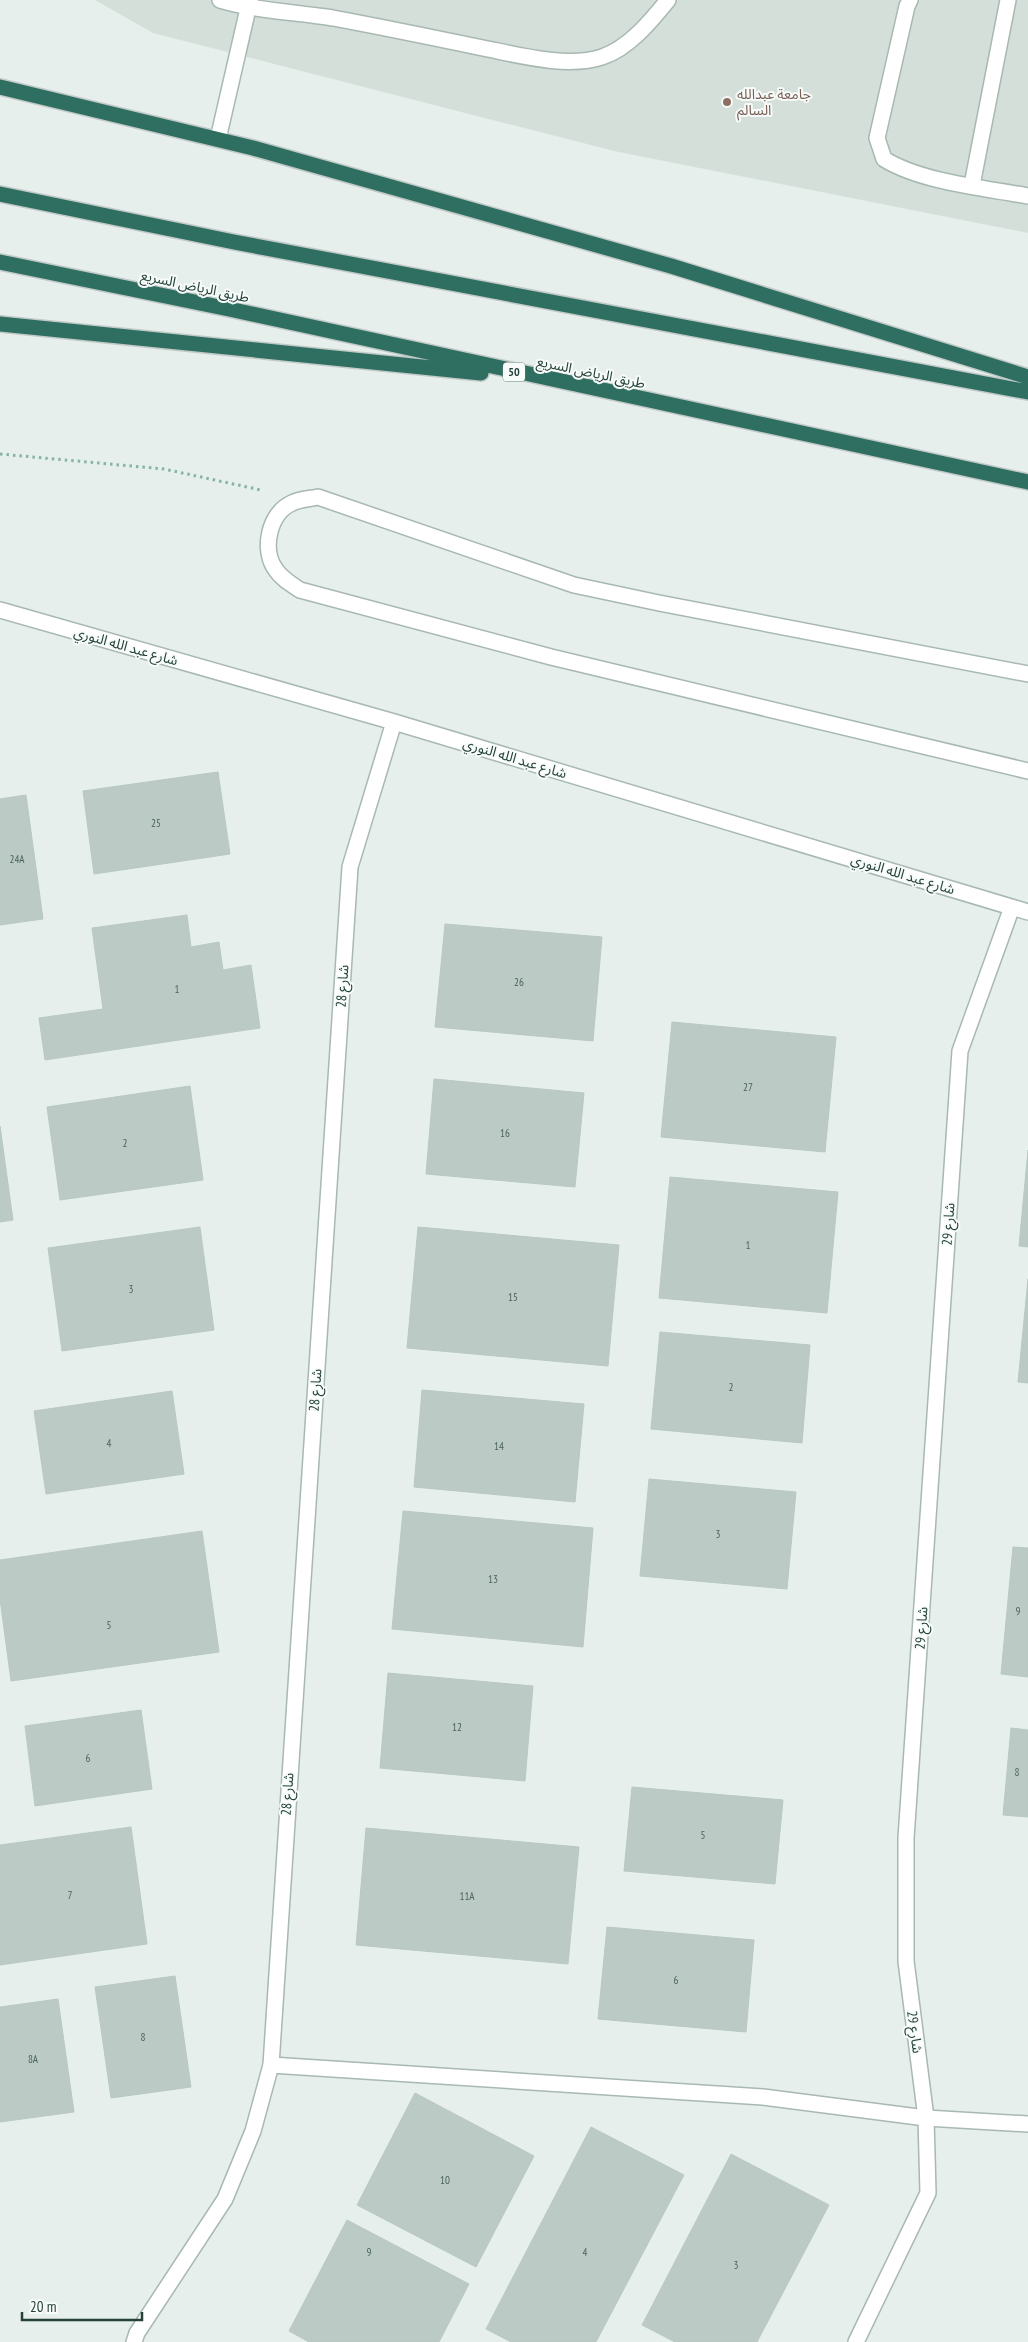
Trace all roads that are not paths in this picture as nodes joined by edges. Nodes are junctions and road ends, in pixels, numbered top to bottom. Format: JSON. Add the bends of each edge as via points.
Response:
{"nodes":[{"id":1,"x":220,"y":0,"type":"edge"},
{"id":2,"x":668,"y":0,"type":"edge"},
{"id":3,"x":910,"y":0,"type":"edge"},
{"id":4,"x":1008,"y":0,"type":"edge"},
{"id":5,"x":249,"y":4,"type":"edge"},
{"id":6,"x":0,"y":87,"type":"edge"},
{"id":7,"x":218,"y":139,"type":"junction"},
{"id":8,"x":972,"y":185,"type":"junction"},
{"id":9,"x":0,"y":194,"type":"edge"},
{"id":10,"x":1028,"y":196,"type":"edge"},
{"id":11,"x":0,"y":262,"type":"edge"},
{"id":12,"x":0,"y":324,"type":"edge"},
{"id":13,"x":1028,"y":377,"type":"edge"},
{"id":14,"x":554,"y":381,"type":"junction"},
{"id":15,"x":1028,"y":392,"type":"edge"},
{"id":16,"x":1028,"y":482,"type":"edge"},
{"id":17,"x":0,"y":610,"type":"edge"},
{"id":18,"x":1028,"y":674,"type":"edge"},
{"id":19,"x":394,"y":722,"type":"junction"},
{"id":20,"x":1028,"y":771,"type":"edge"},
{"id":21,"x":1012,"y":907,"type":"junction"},
{"id":22,"x":1028,"y":912,"type":"edge"},
{"id":23,"x":271,"y":2065,"type":"junction"},
{"id":24,"x":926,"y":2118,"type":"junction"},
{"id":25,"x":1028,"y":2124,"type":"edge"},
{"id":26,"x":134,"y":2342,"type":"edge"},
{"id":27,"x":856,"y":2342,"type":"edge"}],
"edges":[{"from":1,"to":5,"type":"street"},
{"from":2,"to":5,"type":"street","via":[[647,26],[621,46],[604,57],[585,61],[547,60]]},
{"from":3,"to":8,"type":"street","via":[[877,138],[884,159],[898,168],[921,175]]},
{"from":4,"to":8,"type":"street"},
{"from":5,"to":7,"type":"street"},
{"from":6,"to":7,"type":"highway"},
{"from":7,"to":13,"type":"highway","via":[[671,266]]},
{"from":8,"to":10,"type":"street"},
{"from":9,"to":15,"type":"highway","via":[[234,242]]},
{"from":11,"to":14,"type":"highway","name":"طريق الرياض السريع","number":"50"},
{"from":12,"to":14,"type":"highway"},
{"from":14,"to":16,"type":"highway","name":"طريق الرياض السريع","number":"50"},
{"from":17,"to":19,"type":"street","name":"شارع عبد الله النوري"},
{"from":18,"to":20,"type":"street","via":[[574,585],[318,497],[292,503],[280,511],[270,527],[269,548],[274,568],[300,590],[551,657]]},
{"from":19,"to":21,"type":"street","name":"شارع عبد الله النوري"},
{"from":19,"to":23,"type":"street","name":"شارع 28","via":[[350,867]]},
{"from":21,"to":22,"type":"street","name":"شارع عبد الله النوري"},
{"from":21,"to":24,"type":"street","name":"شارع 29","via":[[960,1051],[906,1838],[906,1961]]},
{"from":23,"to":24,"type":"street","via":[[762,2097]]},
{"from":23,"to":26,"type":"street","name":"شارع 28","via":[[253,2131],[225,2199]]},
{"from":24,"to":25,"type":"street"},
{"from":24,"to":27,"type":"street","name":"شارع 29","via":[[928,2193]]}]}
